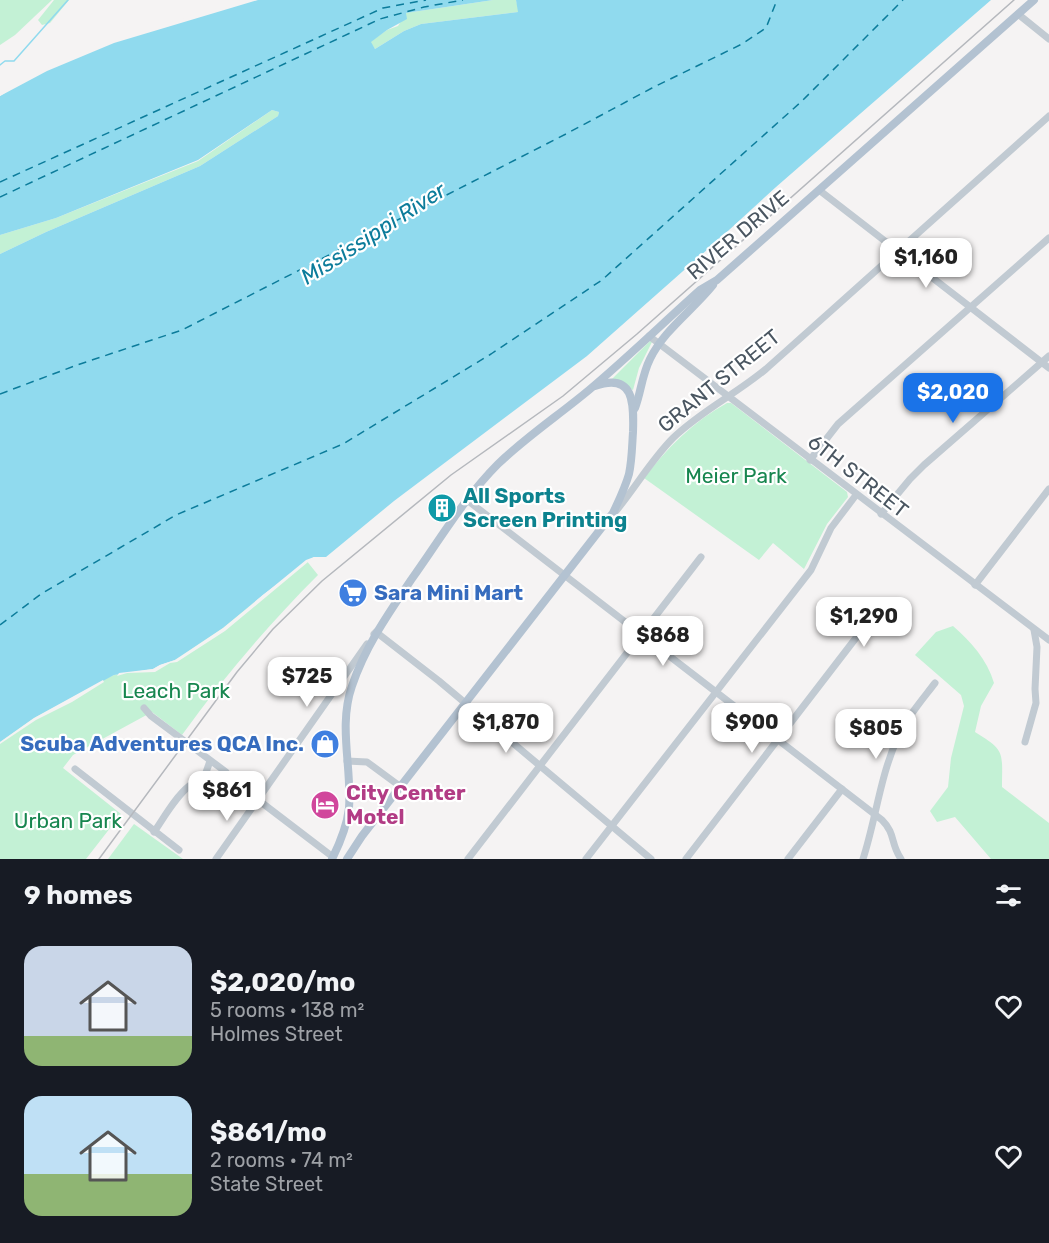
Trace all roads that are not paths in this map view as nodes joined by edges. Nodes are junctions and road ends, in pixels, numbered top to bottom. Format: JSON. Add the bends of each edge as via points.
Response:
{"nodes":[{"id":1,"x":1034,"y":0,"type":"edge"},
{"id":2,"x":1018,"y":14,"type":"junction"},
{"id":3,"x":1049,"y":39,"type":"edge"},
{"id":4,"x":1049,"y":116,"type":"edge"},
{"id":5,"x":819,"y":190,"type":"junction"},
{"id":6,"x":1049,"y":238,"type":"edge"},
{"id":7,"x":898,"y":252,"type":"junction"},
{"id":8,"x":717,"y":280,"type":"junction"},
{"id":9,"x":970,"y":308,"type":"junction"},
{"id":10,"x":649,"y":336,"type":"junction"},
{"id":11,"x":659,"y":344,"type":"junction"},
{"id":12,"x":1049,"y":356,"type":"edge"},
{"id":13,"x":1041,"y":362,"type":"junction"},
{"id":14,"x":1049,"y":368,"type":"edge"},
{"id":15,"x":592,"y":388,"type":"junction"},
{"id":16,"x":729,"y":397,"type":"junction"},
{"id":17,"x":634,"y":411,"type":"junction"},
{"id":18,"x":810,"y":460,"type":"junction"},
{"id":19,"x":1049,"y":489,"type":"edge"},
{"id":20,"x":856,"y":495,"type":"junction"},
{"id":21,"x":467,"y":500,"type":"junction"},
{"id":22,"x":881,"y":514,"type":"junction"},
{"id":23,"x":598,"y":531,"type":"junction"},
{"id":24,"x":701,"y":557,"type":"dead end"},
{"id":25,"x":564,"y":575,"type":"junction"},
{"id":26,"x":975,"y":585,"type":"junction"},
{"id":27,"x":872,"y":617,"type":"dead end"},
{"id":28,"x":1034,"y":630,"type":"junction"},
{"id":29,"x":376,"y":632,"type":"junction"},
{"id":30,"x":641,"y":635,"type":"junction"},
{"id":31,"x":1049,"y":640,"type":"edge"},
{"id":32,"x":935,"y":683,"type":"dead end"},
{"id":33,"x":715,"y":692,"type":"junction"},
{"id":34,"x":465,"y":703,"type":"junction"},
{"id":35,"x":144,"y":708,"type":"dead end"},
{"id":36,"x":778,"y":740,"type":"junction"},
{"id":37,"x":1025,"y":742,"type":"dead end"},
{"id":38,"x":210,"y":760,"type":"junction"},
{"id":39,"x":347,"y":761,"type":"junction"},
{"id":40,"x":540,"y":766,"type":"junction"},
{"id":41,"x":75,"y":770,"type":"dead end"},
{"id":42,"x":204,"y":778,"type":"junction"},
{"id":43,"x":232,"y":780,"type":"junction"},
{"id":44,"x":401,"y":787,"type":"junction"},
{"id":45,"x":842,"y":789,"type":"junction"},
{"id":46,"x":258,"y":800,"type":"junction"},
{"id":47,"x":875,"y":815,"type":"junction"},
{"id":48,"x":611,"y":826,"type":"junction"},
{"id":49,"x":154,"y":832,"type":"junction"},
{"id":50,"x":179,"y":850,"type":"dead end"},
{"id":51,"x":333,"y":858,"type":"edge"},
{"id":52,"x":216,"y":859,"type":"edge"},
{"id":53,"x":347,"y":859,"type":"edge"},
{"id":54,"x":468,"y":859,"type":"edge"},
{"id":55,"x":586,"y":859,"type":"edge"},
{"id":56,"x":651,"y":859,"type":"edge"},
{"id":57,"x":686,"y":859,"type":"edge"},
{"id":58,"x":788,"y":859,"type":"edge"},
{"id":59,"x":863,"y":859,"type":"edge"},
{"id":60,"x":901,"y":859,"type":"edge"}],
"edges":[{"from":1,"to":2,"type":"main road","name":"RIVER DRIVE"},
{"from":2,"to":3,"type":"street"},
{"from":2,"to":5,"type":"main road","name":"RIVER DRIVE"},
{"from":4,"to":7,"type":"street","name":"GRANT STREET"},
{"from":5,"to":7,"type":"street"},
{"from":5,"to":8,"type":"main road","name":"RIVER DRIVE"},
{"from":6,"to":9,"type":"street"},
{"from":7,"to":9,"type":"street"},
{"from":7,"to":16,"type":"street","name":"GRANT STREET"},
{"from":8,"to":10,"type":"main road","name":"RIVER DRIVE","via":[[700,290]]},
{"from":8,"to":11,"type":"main road"},
{"from":9,"to":13,"type":"street"},
{"from":9,"to":18,"type":"street","via":[[838,424]]},
{"from":10,"to":11,"type":"street","name":"6TH STREET"},
{"from":10,"to":15,"type":"main road","name":"RIVER DRIVE"},
{"from":11,"to":16,"type":"street","name":"6TH STREET"},
{"from":11,"to":17,"type":"main road","via":[[643,376]]},
{"from":12,"to":13,"type":"street"},
{"from":13,"to":14,"type":"street"},
{"from":13,"to":22,"type":"street","via":[[924,465]]},
{"from":15,"to":17,"type":"main road","via":[[612,382],[623,385],[632,398]]},
{"from":15,"to":21,"type":"main road","name":"RIVER DRIVE","via":[[498,464]]},
{"from":16,"to":18,"type":"street","name":"6TH STREET"},
{"from":16,"to":23,"type":"street","name":"GRANT STREET","via":[[675,437]]},
{"from":17,"to":23,"type":"main road","via":[[632,454],[623,492]]},
{"from":18,"to":20,"type":"street","name":"6TH STREET"},
{"from":19,"to":26,"type":"street"},
{"from":20,"to":22,"type":"street","name":"6TH STREET"},
{"from":20,"to":33,"type":"street","via":[[831,528],[811,570]]},
{"from":21,"to":25,"type":"street"},
{"from":21,"to":29,"type":"main road","name":"RIVER DRIVE"},
{"from":22,"to":26,"type":"street","name":"6TH STREET"},
{"from":23,"to":25,"type":"main road","name":"GRANT STREET"},
{"from":24,"to":30,"type":"street"},
{"from":25,"to":30,"type":"street"},
{"from":25,"to":34,"type":"main road","name":"GRANT STREET"},
{"from":26,"to":28,"type":"street","name":"6TH STREET"},
{"from":27,"to":36,"type":"street"},
{"from":28,"to":31,"type":"street","name":"6TH STREET"},
{"from":28,"to":37,"type":"street","via":[[1036,703]]},
{"from":29,"to":34,"type":"street"},
{"from":29,"to":39,"type":"main road","name":"RIVER DRIVE","via":[[351,687],[345,732]]},
{"from":29,"to":46,"type":"street"},
{"from":30,"to":33,"type":"street"},
{"from":30,"to":40,"type":"street"},
{"from":32,"to":47,"type":"street","via":[[898,736]]},
{"from":33,"to":36,"type":"street"},
{"from":33,"to":48,"type":"street"},
{"from":34,"to":40,"type":"street"},
{"from":34,"to":44,"type":"main road","name":"GRANT STREET"},
{"from":35,"to":38,"type":"street"},
{"from":36,"to":45,"type":"street"},
{"from":36,"to":57,"type":"street"},
{"from":38,"to":42,"type":"street"},
{"from":38,"to":43,"type":"street"},
{"from":39,"to":44,"type":"street","via":[[367,762]]},
{"from":39,"to":51,"type":"main road","name":"RIVER DRIVE","via":[[349,809]]},
{"from":40,"to":48,"type":"street"},
{"from":40,"to":54,"type":"street"},
{"from":41,"to":49,"type":"street"},
{"from":42,"to":43,"type":"street","via":[[219,776]]},
{"from":42,"to":49,"type":"street","via":[[181,793]]},
{"from":43,"to":46,"type":"street"},
{"from":44,"to":53,"type":"main road","name":"GRANT STREET"},
{"from":45,"to":47,"type":"street"},
{"from":45,"to":58,"type":"street"},
{"from":46,"to":51,"type":"street"},
{"from":46,"to":52,"type":"street"},
{"from":47,"to":59,"type":"street"},
{"from":47,"to":60,"type":"street","via":[[892,832]]},
{"from":48,"to":55,"type":"street"},
{"from":48,"to":56,"type":"street"},
{"from":49,"to":50,"type":"street"}]}
